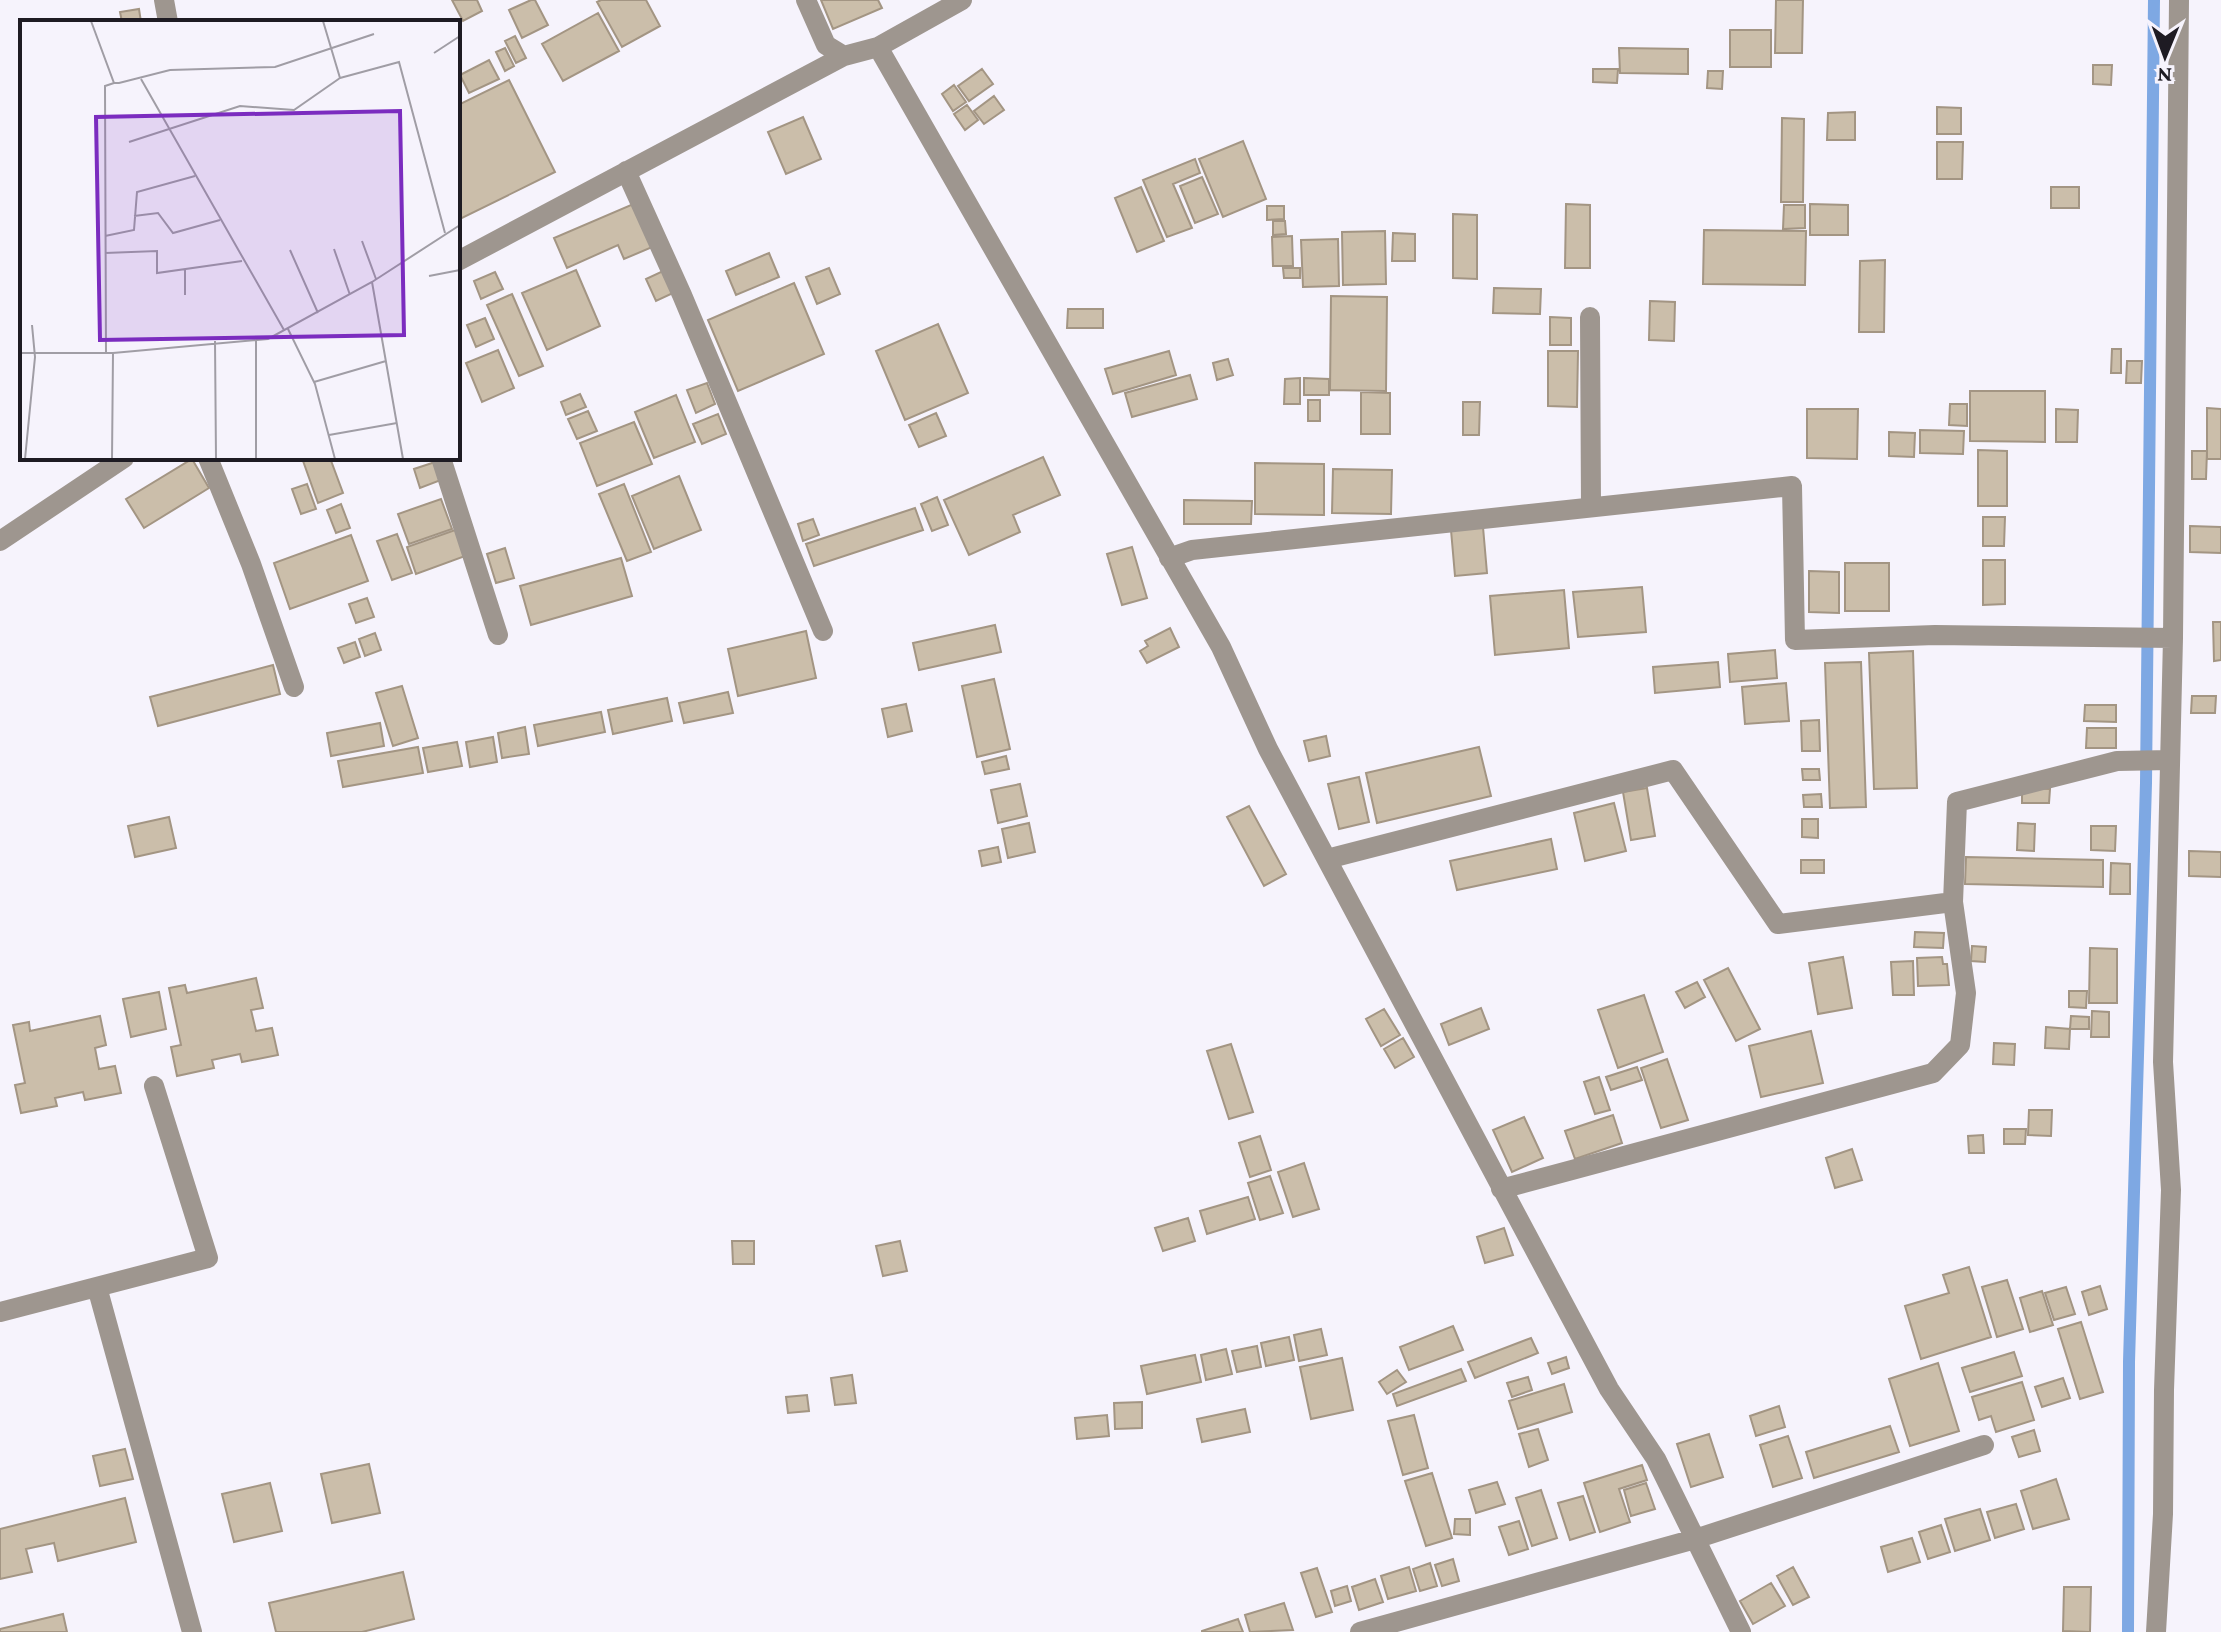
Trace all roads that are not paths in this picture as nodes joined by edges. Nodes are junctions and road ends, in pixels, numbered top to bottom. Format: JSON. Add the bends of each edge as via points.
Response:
{"nodes":[{"id":1,"x":164,"y":0,"type":"edge"},
{"id":2,"x":806,"y":0,"type":"edge"},
{"id":3,"x":962,"y":0,"type":"edge"},
{"id":4,"x":2179,"y":0,"type":"edge"},
{"id":5,"x":168,"y":20,"type":"edge"},
{"id":6,"x":878,"y":47,"type":"junction"},
{"id":7,"x":844,"y":56,"type":"junction"},
{"id":8,"x":626,"y":171,"type":"junction"},
{"id":9,"x":460,"y":260,"type":"edge"},
{"id":10,"x":1590,"y":317,"type":"dead end"},
{"id":11,"x":121,"y":460,"type":"edge"},
{"id":12,"x":209,"y":460,"type":"edge"},
{"id":13,"x":442,"y":460,"type":"edge"},
{"id":14,"x":1591,"y":507,"type":"junction"},
{"id":15,"x":0,"y":541,"type":"edge"},
{"id":16,"x":1169,"y":558,"type":"junction"},
{"id":17,"x":823,"y":631,"type":"dead end"},
{"id":18,"x":498,"y":635,"type":"dead end"},
{"id":19,"x":2173,"y":638,"type":"junction"},
{"id":20,"x":294,"y":687,"type":"dead end"},
{"id":21,"x":2170,"y":760,"type":"junction"},
{"id":22,"x":1327,"y":859,"type":"junction"},
{"id":23,"x":1953,"y":902,"type":"junction"},
{"id":24,"x":154,"y":1086,"type":"dead end"},
{"id":25,"x":1501,"y":1189,"type":"junction"},
{"id":26,"x":97,"y":1287,"type":"junction"},
{"id":27,"x":0,"y":1312,"type":"edge"},
{"id":28,"x":1984,"y":1445,"type":"dead end"},
{"id":29,"x":1695,"y":1539,"type":"junction"},
{"id":30,"x":192,"y":1632,"type":"edge"},
{"id":31,"x":1360,"y":1632,"type":"edge"},
{"id":32,"x":1741,"y":1632,"type":"edge"},
{"id":33,"x":2156,"y":1632,"type":"edge"}],
"edges":[{"from":1,"to":5,"type":"street"},
{"from":2,"to":7,"type":"street","via":[[826,45]]},
{"from":3,"to":6,"type":"street"},
{"from":4,"to":19,"type":"street"},
{"from":6,"to":7,"type":"street"},
{"from":6,"to":16,"type":"street"},
{"from":7,"to":8,"type":"street"},
{"from":8,"to":9,"type":"street"},
{"from":8,"to":17,"type":"street"},
{"from":10,"to":14,"type":"street"},
{"from":11,"to":15,"type":"street"},
{"from":12,"to":20,"type":"street"},
{"from":13,"to":18,"type":"street"},
{"from":14,"to":16,"type":"street","via":[[1192,550]]},
{"from":14,"to":19,"type":"street","via":[[1792,486],[1795,640],[1935,635]]},
{"from":16,"to":22,"type":"street","via":[[1221,647]]},
{"from":19,"to":21,"type":"street"},
{"from":21,"to":23,"type":"street","via":[[2117,761],[1957,802]]},
{"from":21,"to":33,"type":"street","via":[[2163,1062],[2171,1190]]},
{"from":22,"to":23,"type":"street","via":[[1673,770],[1778,924]]},
{"from":22,"to":25,"type":"street"},
{"from":23,"to":25,"type":"street","via":[[1966,993],[1960,1045],[1933,1073]]},
{"from":24,"to":26,"type":"street","via":[[208,1258]]},
{"from":25,"to":29,"type":"street","via":[[1609,1389],[1656,1459]]},
{"from":26,"to":27,"type":"street"},
{"from":26,"to":30,"type":"street"},
{"from":28,"to":29,"type":"street"},
{"from":29,"to":31,"type":"street"},
{"from":29,"to":32,"type":"street"}]}
